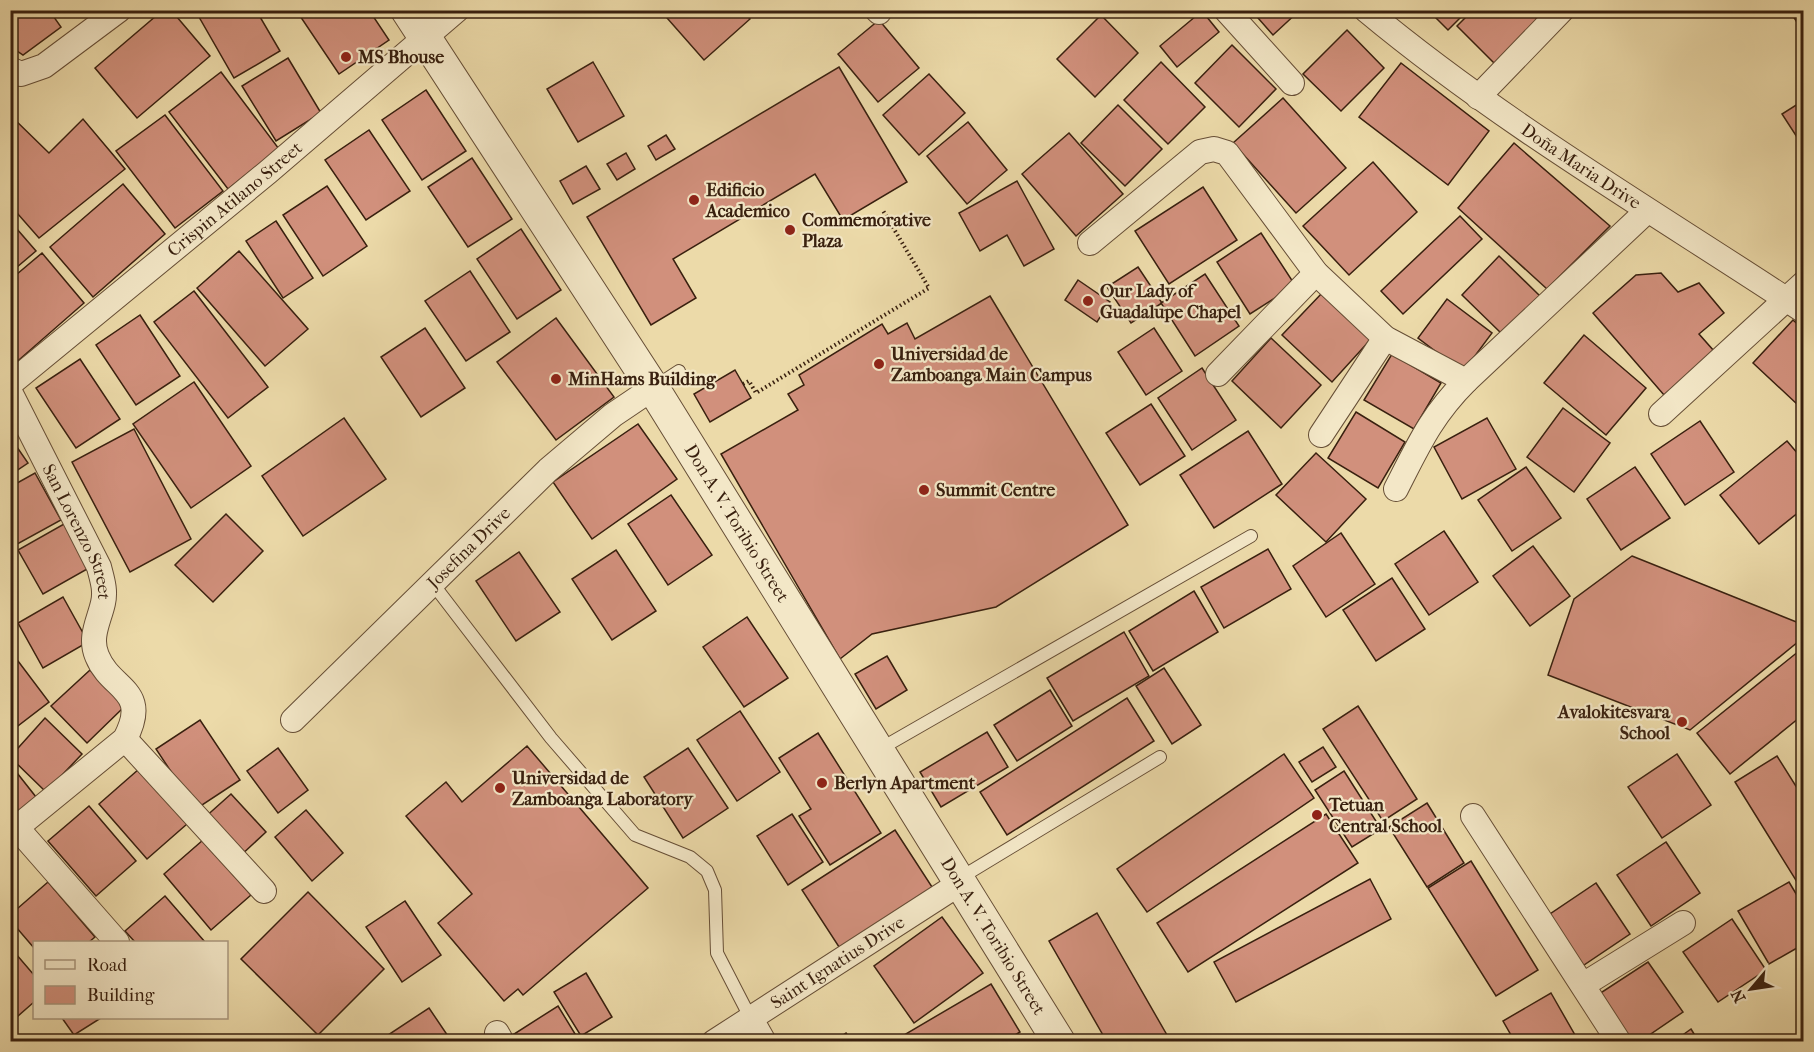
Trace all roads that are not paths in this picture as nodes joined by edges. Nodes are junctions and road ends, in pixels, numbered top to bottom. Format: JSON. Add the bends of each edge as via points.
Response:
{"nodes":[{"id":1,"x":119,"y":10,"type":"edge"},
{"id":2,"x":407,"y":10,"type":"edge"},
{"id":3,"x":457,"y":10,"type":"edge"},
{"id":4,"x":1226,"y":10,"type":"edge"},
{"id":5,"x":1366,"y":10,"type":"edge"},
{"id":6,"x":1562,"y":10,"type":"edge"},
{"id":7,"x":425,"y":39,"type":"junction"},
{"id":8,"x":10,"y":69,"type":"edge"},
{"id":9,"x":1292,"y":83,"type":"dead end"},
{"id":10,"x":1478,"y":97,"type":"junction"},
{"id":11,"x":1647,"y":211,"type":"junction"},
{"id":12,"x":1090,"y":243,"type":"dead end"},
{"id":13,"x":1316,"y":273,"type":"junction"},
{"id":14,"x":1803,"y":283,"type":"edge"},
{"id":15,"x":1794,"y":305,"type":"edge"},
{"id":16,"x":1385,"y":338,"type":"junction"},
{"id":17,"x":679,"y":371,"type":"dead end"},
{"id":18,"x":1218,"y":374,"type":"dead end"},
{"id":19,"x":1466,"y":381,"type":"junction"},
{"id":20,"x":10,"y":384,"type":"edge"},
{"id":21,"x":653,"y":388,"type":"junction"},
{"id":22,"x":10,"y":392,"type":"edge"},
{"id":23,"x":1661,"y":414,"type":"dead end"},
{"id":24,"x":1321,"y":435,"type":"dead end"},
{"id":25,"x":1396,"y":489,"type":"dead end"},
{"id":26,"x":1251,"y":536,"type":"dead end"},
{"id":27,"x":433,"y":584,"type":"junction"},
{"id":28,"x":293,"y":720,"type":"dead end"},
{"id":29,"x":125,"y":739,"type":"junction"},
{"id":30,"x":880,"y":749,"type":"junction"},
{"id":31,"x":1160,"y":757,"type":"dead end"},
{"id":32,"x":1473,"y":816,"type":"dead end"},
{"id":33,"x":14,"y":831,"type":"edge"},
{"id":34,"x":961,"y":880,"type":"junction"},
{"id":35,"x":264,"y":891,"type":"dead end"},
{"id":36,"x":1683,"y":923,"type":"dead end"},
{"id":37,"x":116,"y":941,"type":"edge"},
{"id":38,"x":1583,"y":985,"type":"junction"},
{"id":39,"x":751,"y":1019,"type":"junction"},
{"id":40,"x":714,"y":1041,"type":"edge"},
{"id":41,"x":765,"y":1041,"type":"edge"},
{"id":42,"x":1059,"y":1041,"type":"edge"},
{"id":43,"x":1619,"y":1041,"type":"edge"}],
"edges":[{"from":1,"to":8,"type":"street","via":[[44,66],[21,74]]},
{"from":2,"to":7,"type":"street","name":"Don A. V. Toribio Street"},
{"from":3,"to":7,"type":"street","name":"Crispin Atilano Street"},
{"from":4,"to":9,"type":"street"},
{"from":5,"to":10,"type":"street","name":"Doña Maria Drive"},
{"from":6,"to":10,"type":"street"},
{"from":7,"to":20,"type":"street","name":"Crispin Atilano Street"},
{"from":7,"to":21,"type":"street","name":"Don A. V. Toribio Street"},
{"from":10,"to":11,"type":"street","name":"Doña Maria Drive"},
{"from":11,"to":15,"type":"street","name":"Doña Maria Drive"},
{"from":11,"to":19,"type":"street"},
{"from":12,"to":13,"type":"street","via":[[1200,152],[1215,149],[1227,153]]},
{"from":13,"to":16,"type":"street"},
{"from":13,"to":18,"type":"street"},
{"from":14,"to":15,"type":"street"},
{"from":15,"to":23,"type":"street"},
{"from":16,"to":19,"type":"street"},
{"from":16,"to":24,"type":"street"},
{"from":17,"to":21,"type":"lane"},
{"from":19,"to":25,"type":"street","via":[[1424,432]]},
{"from":21,"to":27,"type":"street","name":"Josefina Drive","via":[[548,470]]},
{"from":21,"to":30,"type":"street","name":"Don A. V. Toribio Street"},
{"from":22,"to":29,"type":"street","name":"San Lorenzo Street","via":[[99,567],[103,604],[93,634],[97,656],[132,702],[132,724]]},
{"from":26,"to":30,"type":"lane"},
{"from":27,"to":28,"type":"street","name":"Josefina Drive"},
{"from":27,"to":39,"type":"lane","via":[[551,738],[635,835],[690,857],[707,871],[715,890],[717,953]]},
{"from":29,"to":33,"type":"street"},
{"from":29,"to":35,"type":"street"},
{"from":30,"to":34,"type":"street","name":"Don A. V. Toribio Street"},
{"from":31,"to":34,"type":"lane"},
{"from":32,"to":38,"type":"street"},
{"from":33,"to":37,"type":"street"},
{"from":34,"to":39,"type":"street","name":"Saint Ignatius Drive"},
{"from":34,"to":42,"type":"street","name":"Don A. V. Toribio Street"},
{"from":36,"to":38,"type":"street"},
{"from":38,"to":43,"type":"street"},
{"from":39,"to":40,"type":"street","name":"Saint Ignatius Drive"},
{"from":39,"to":41,"type":"street"}]}
